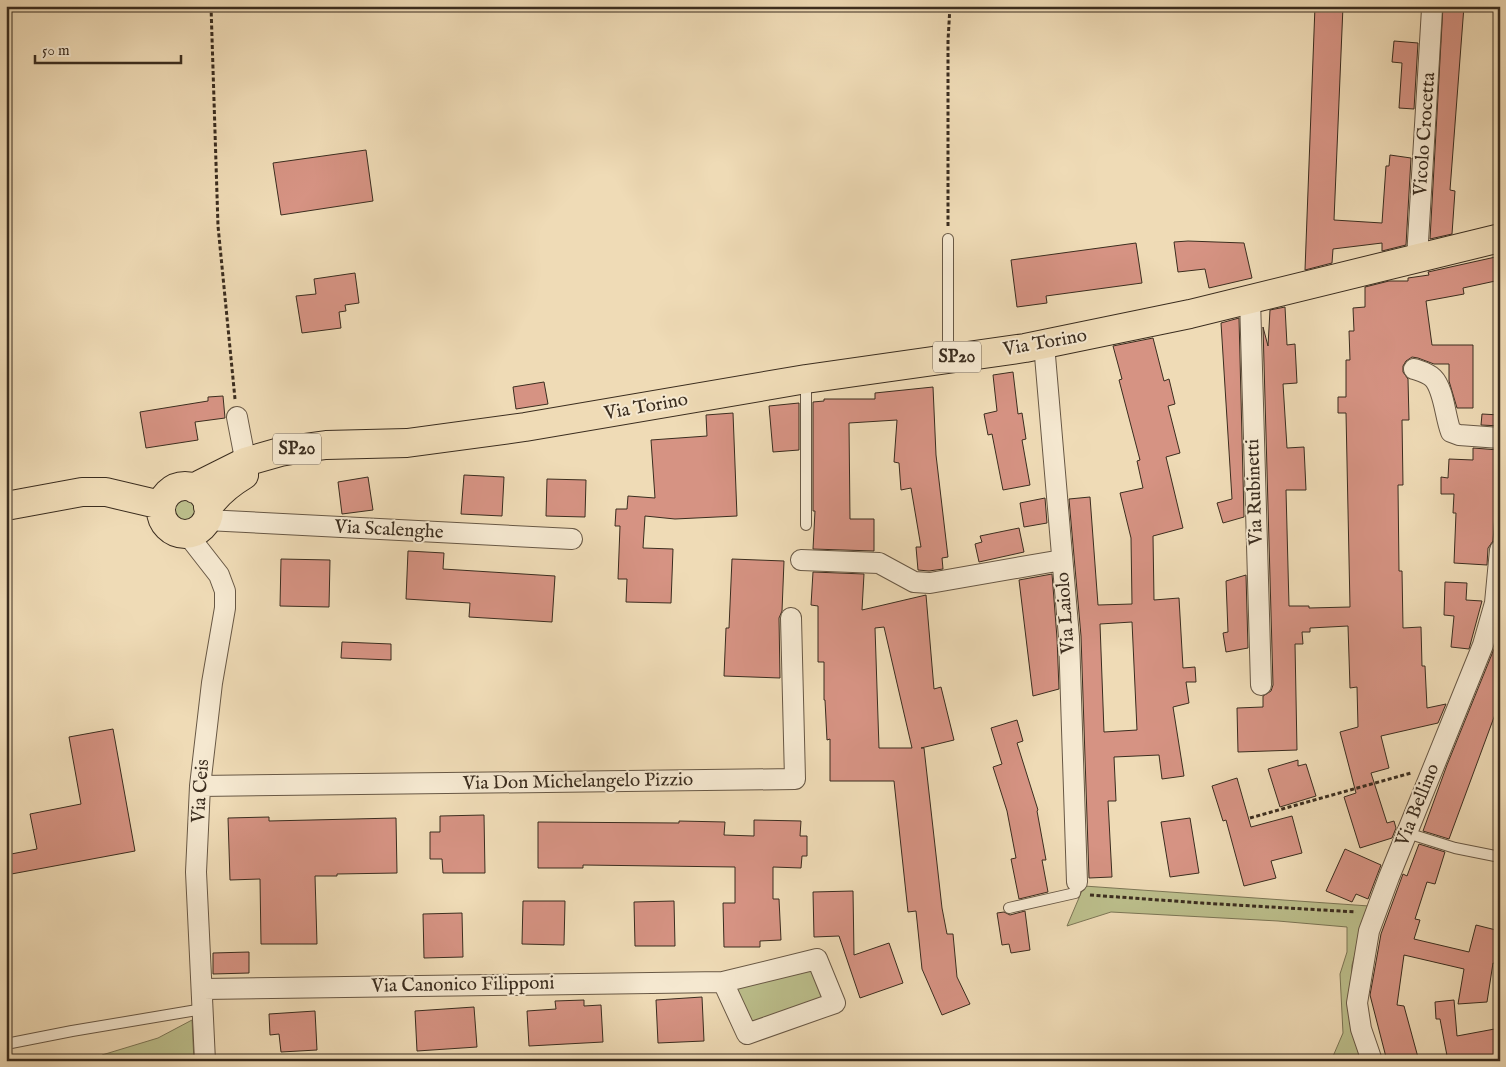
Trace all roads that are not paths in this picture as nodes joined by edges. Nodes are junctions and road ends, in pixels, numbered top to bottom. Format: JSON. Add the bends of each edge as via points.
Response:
{"nodes":[{"id":1,"x":1432,"y":9,"type":"dead end"},
{"id":2,"x":1500,"y":238,"type":"edge"},
{"id":3,"x":948,"y":239,"type":"road end"},
{"id":4,"x":1417,"y":258,"type":"junction"},
{"id":5,"x":1250,"y":299,"type":"junction"},
{"id":6,"x":1044,"y":344,"type":"junction"},
{"id":7,"x":948,"y":359,"type":"junction"},
{"id":8,"x":1414,"y":369,"type":"dead end"},
{"id":9,"x":806,"y":379,"type":"junction"},
{"id":10,"x":237,"y":417,"type":"road end"},
{"id":11,"x":1500,"y":438,"type":"edge"},
{"id":12,"x":246,"y":468,"type":"junction"},
{"id":13,"x":161,"y":505,"type":"junction"},
{"id":14,"x":6,"y":506,"type":"edge"},
{"id":15,"x":199,"y":513,"type":"junction"},
{"id":16,"x":806,"y":525,"type":"dead end"},
{"id":17,"x":572,"y":539,"type":"dead end"},
{"id":18,"x":1500,"y":550,"type":"edge"},
{"id":19,"x":801,"y":560,"type":"dead end"},
{"id":20,"x":1062,"y":560,"type":"junction"},
{"id":21,"x":791,"y":618,"type":"dead end"},
{"id":22,"x":1260,"y":685,"type":"dead end"},
{"id":23,"x":200,"y":786,"type":"junction"},
{"id":24,"x":1407,"y":833,"type":"junction"},
{"id":25,"x":1500,"y":857,"type":"edge"},
{"id":26,"x":1076,"y":888,"type":"joint"},
{"id":27,"x":1009,"y":908,"type":"dead end"},
{"id":28,"x":723,"y":982,"type":"junction"},
{"id":29,"x":203,"y":989,"type":"junction"},
{"id":30,"x":203,"y":1009,"type":"junction"},
{"id":31,"x":6,"y":1044,"type":"edge"},
{"id":32,"x":205,"y":1061,"type":"edge"},
{"id":33,"x":1372,"y":1061,"type":"edge"}],
"edges":[{"from":1,"to":4,"type":"street","name":"Vicolo Crocetta"},
{"from":2,"to":4,"type":"main road","name":"Via Torino","number":"SP20"},
{"from":3,"to":7,"type":"lane"},
{"from":4,"to":5,"type":"main road","name":"Via Torino","number":"SP20"},
{"from":5,"to":6,"type":"main road","name":"Via Torino","number":"SP20"},
{"from":5,"to":22,"type":"street","name":"Via Rubinetti"},
{"from":6,"to":7,"type":"main road","name":"Via Torino","number":"SP20"},
{"from":6,"to":20,"type":"street","name":"Via Laiolo"},
{"from":7,"to":9,"type":"main road","name":"Via Torino","number":"SP20"},
{"from":8,"to":11,"type":"street","via":[[1432,376],[1439,387],[1451,432],[1459,436]]},
{"from":9,"to":12,"type":"main road","name":"Via Torino","number":"SP20","via":[[525,427],[407,443],[304,448],[280,452]]},
{"from":9,"to":16,"type":"lane"},
{"from":10,"to":12,"type":"street"},
{"from":12,"to":15,"type":"main road","name":"Via Torino","number":"SP20"},
{"from":13,"to":14,"type":"main road","via":[[106,492],[90,492]]},
{"from":13,"to":15,"type":"main road","via":[[170,491],[184,486]]},
{"from":13,"to":15,"type":"main road","via":[[167,526],[180,533]]},
{"from":15,"to":17,"type":"street","name":"Via Scalenghe"},
{"from":15,"to":23,"type":"street","name":"Via Ceis","via":[[225,591]]},
{"from":18,"to":24,"type":"street","name":"Via Bellino","via":[[1495,603],[1482,644]]},
{"from":19,"to":20,"type":"street","via":[[879,563],[914,582],[930,583]]},
{"from":20,"to":26,"type":"street","name":"Via Laiolo","via":[[1068,637]]},
{"from":21,"to":23,"type":"street","name":"Via Don Michelangelo Pizzio","via":[[794,779]]},
{"from":23,"to":29,"type":"street","name":"Via Ceis","via":[[196,872]]},
{"from":24,"to":25,"type":"lane","via":[[1455,848]]},
{"from":24,"to":33,"type":"street","name":"Via Bellino","via":[[1369,931],[1356,1003]]},
{"from":26,"to":27,"type":"lane"},
{"from":28,"to":28,"type":"street","name":"Via Canonico Filipponi","via":[[747,1034],[835,1003],[817,959]]},
{"from":28,"to":29,"type":"street","name":"Via Canonico Filipponi"},
{"from":29,"to":30,"type":"street","name":"Via Ceis"},
{"from":30,"to":31,"type":"lane"},
{"from":30,"to":32,"type":"street","name":"Via Ceis"}]}
